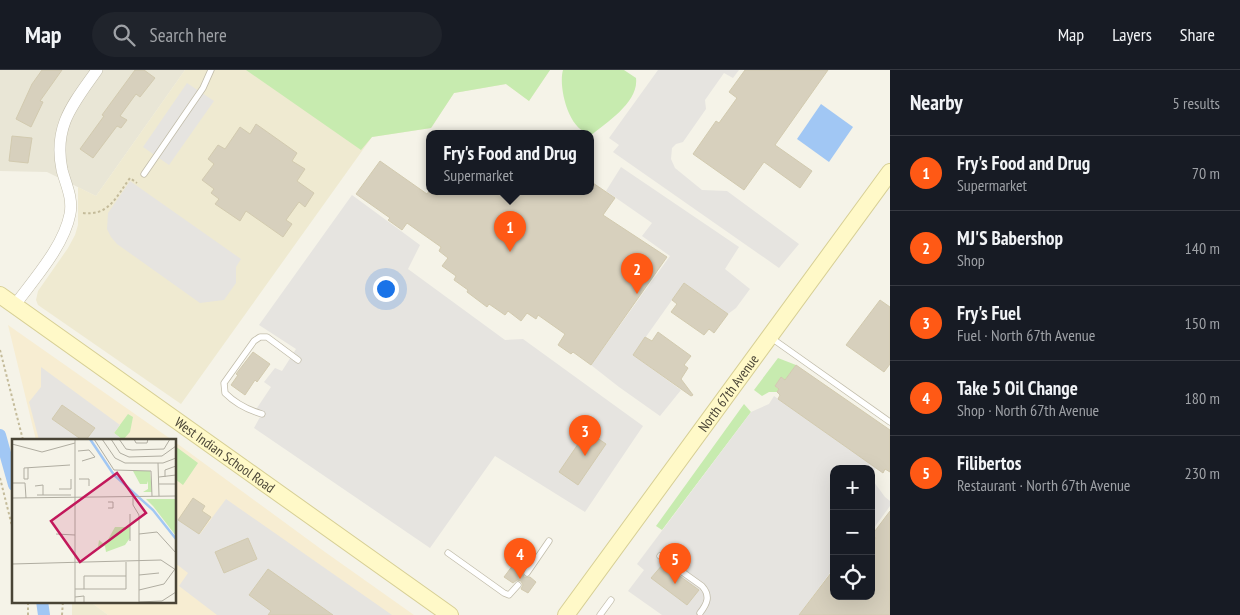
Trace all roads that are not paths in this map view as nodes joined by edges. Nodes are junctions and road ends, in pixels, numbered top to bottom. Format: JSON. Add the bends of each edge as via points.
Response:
{"nodes":[{"id":1,"x":97,"y":70,"type":"edge"},
{"id":2,"x":211,"y":70,"type":"edge"},
{"id":3,"x":890,"y":172,"type":"edge"},
{"id":4,"x":144,"y":174,"type":"dead end"},
{"id":5,"x":0,"y":294,"type":"edge"},
{"id":6,"x":14,"y":305,"type":"junction"},
{"id":7,"x":770,"y":337,"type":"junction"},
{"id":8,"x":298,"y":360,"type":"dead end"},
{"id":9,"x":262,"y":414,"type":"dead end"},
{"id":10,"x":890,"y":422,"type":"edge"},
{"id":11,"x":549,"y":541,"type":"dead end"},
{"id":12,"x":448,"y":553,"type":"dead end"},
{"id":13,"x":660,"y":556,"type":"dead end"},
{"id":14,"x":527,"y":573,"type":"dead end"},
{"id":15,"x":518,"y":585,"type":"dead end"},
{"id":16,"x":611,"y":600,"type":"dead end"},
{"id":17,"x":700,"y":614,"type":"dead end"},
{"id":18,"x":450,"y":615,"type":"edge"},
{"id":19,"x":566,"y":615,"type":"edge"},
{"id":20,"x":600,"y":615,"type":"edge"}],
"edges":[{"from":1,"to":6,"type":"street","via":[[75,101],[59,137],[62,170],[70,196],[66,228],[54,251]]},
{"from":2,"to":4,"type":"lane","via":[[203,88]]},
{"from":3,"to":7,"type":"main road","name":"North 67th Avenue"},
{"from":5,"to":6,"type":"main road","name":"West Indian School Road"},
{"from":6,"to":18,"type":"main road","name":"West Indian School Road"},
{"from":7,"to":10,"type":"lane"},
{"from":7,"to":19,"type":"main road","name":"North 67th Avenue"},
{"from":8,"to":9,"type":"lane","via":[[267,337],[260,337],[224,383],[225,393],[230,398],[250,411]]},
{"from":11,"to":14,"type":"lane"},
{"from":12,"to":15,"type":"lane","via":[[504,593],[509,594]]},
{"from":13,"to":17,"type":"lane","via":[[707,592],[708,599]]},
{"from":16,"to":20,"type":"lane"}]}
